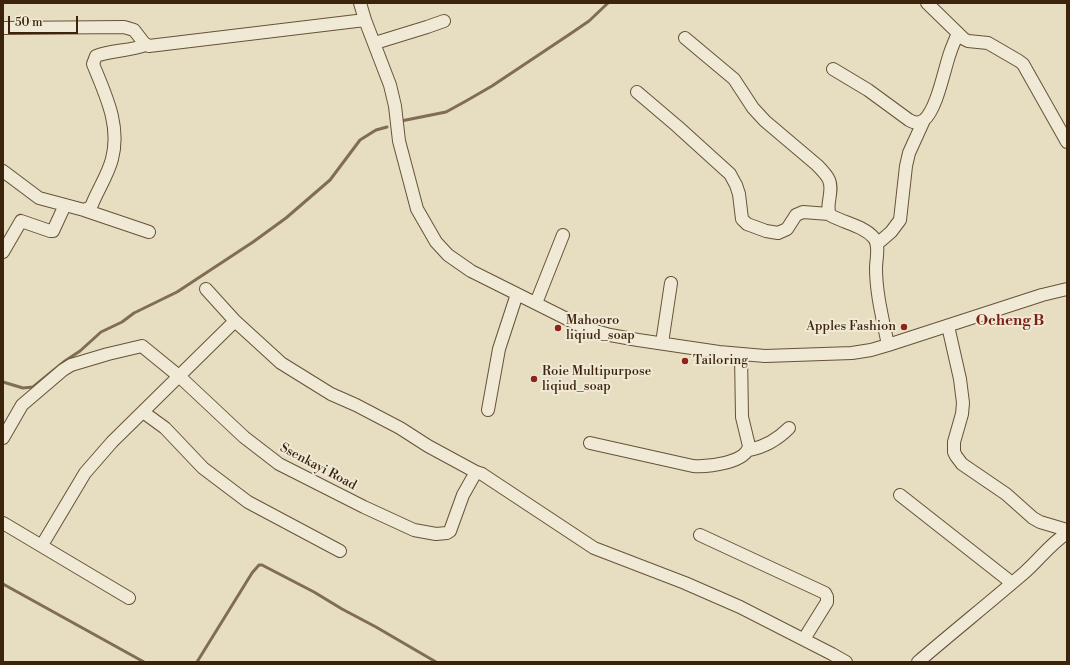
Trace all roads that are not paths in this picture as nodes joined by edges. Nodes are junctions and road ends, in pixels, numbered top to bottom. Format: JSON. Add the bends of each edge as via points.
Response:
{"nodes":[{"id":1,"x":360,"y":3,"type":"edge"},
{"id":2,"x":927,"y":3,"type":"edge"},
{"id":3,"x":365,"y":20,"type":"junction"},
{"id":4,"x":444,"y":21,"type":"dead end"},
{"id":5,"x":3,"y":28,"type":"edge"},
{"id":6,"x":958,"y":33,"type":"junction"},
{"id":7,"x":685,"y":38,"type":"dead end"},
{"id":8,"x":375,"y":43,"type":"junction"},
{"id":9,"x":146,"y":45,"type":"junction"},
{"id":10,"x":833,"y":70,"type":"dead end"},
{"id":11,"x":637,"y":92,"type":"dead end"},
{"id":12,"x":924,"y":120,"type":"junction"},
{"id":13,"x":1067,"y":142,"type":"edge"},
{"id":14,"x":3,"y":171,"type":"edge"},
{"id":15,"x":65,"y":205,"type":"junction"},
{"id":16,"x":84,"y":210,"type":"junction"},
{"id":17,"x":829,"y":214,"type":"junction"},
{"id":18,"x":149,"y":232,"type":"dead end"},
{"id":19,"x":563,"y":235,"type":"dead end"},
{"id":20,"x":877,"y":244,"type":"junction"},
{"id":21,"x":3,"y":252,"type":"edge"},
{"id":22,"x":671,"y":284,"type":"dead end"},
{"id":23,"x":206,"y":289,"type":"dead end"},
{"id":24,"x":1067,"y":290,"type":"edge"},
{"id":25,"x":517,"y":294,"type":"junction"},
{"id":26,"x":536,"y":303,"type":"junction"},
{"id":27,"x":236,"y":321,"type":"junction"},
{"id":28,"x":948,"y":326,"type":"junction"},
{"id":29,"x":662,"y":343,"type":"junction"},
{"id":30,"x":888,"y":345,"type":"junction"},
{"id":31,"x":741,"y":354,"type":"junction"},
{"id":32,"x":180,"y":376,"type":"junction"},
{"id":33,"x":488,"y":410,"type":"dead end"},
{"id":34,"x":143,"y":412,"type":"junction"},
{"id":35,"x":789,"y":428,"type":"dead end"},
{"id":36,"x":3,"y":438,"type":"edge"},
{"id":37,"x":590,"y":443,"type":"dead end"},
{"id":38,"x":749,"y":450,"type":"junction"},
{"id":39,"x":476,"y":472,"type":"junction"},
{"id":40,"x":900,"y":495,"type":"dead end"},
{"id":41,"x":3,"y":523,"type":"edge"},
{"id":42,"x":1067,"y":530,"type":"edge"},
{"id":43,"x":1067,"y":533,"type":"edge"},
{"id":44,"x":700,"y":534,"type":"dead end"},
{"id":45,"x":42,"y":545,"type":"junction"},
{"id":46,"x":340,"y":551,"type":"dead end"},
{"id":47,"x":1012,"y":583,"type":"junction"},
{"id":48,"x":129,"y":598,"type":"dead end"},
{"id":49,"x":804,"y":639,"type":"junction"},
{"id":50,"x":846,"y":662,"type":"edge"},
{"id":51,"x":918,"y":662,"type":"edge"}],
"edges":[{"from":1,"to":3,"type":"street"},
{"from":2,"to":6,"type":"street"},
{"from":3,"to":8,"type":"street"},
{"from":3,"to":9,"type":"street"},
{"from":4,"to":8,"type":"street"},
{"from":5,"to":9,"type":"street","via":[[124,27],[134,30]]},
{"from":6,"to":12,"type":"street","via":[[942,83]]},
{"from":6,"to":13,"type":"street","via":[[964,40],[988,43],[1023,64]]},
{"from":7,"to":17,"type":"street","via":[[734,79],[765,121],[822,170],[829,180]]},
{"from":8,"to":25,"type":"street","via":[[390,85],[399,142],[417,209],[436,242],[448,255],[471,271]]},
{"from":9,"to":16,"type":"street","via":[[96,56],[93,64],[109,104],[114,124],[114,141],[112,159],[106,173],[91,207]]},
{"from":10,"to":12,"type":"street","via":[[868,90],[909,120],[915,123]]},
{"from":11,"to":17,"type":"street","via":[[730,174],[739,194],[742,219],[747,224],[778,233],[787,229],[796,215],[803,212]]},
{"from":12,"to":20,"type":"street","via":[[909,152],[900,220]]},
{"from":14,"to":15,"type":"street","via":[[39,198]]},
{"from":15,"to":16,"type":"street"},
{"from":15,"to":21,"type":"street","via":[[53,230],[21,221]]},
{"from":16,"to":18,"type":"street"},
{"from":17,"to":20,"type":"street","via":[[867,232]]},
{"from":19,"to":26,"type":"street"},
{"from":20,"to":30,"type":"street","via":[[876,273]]},
{"from":22,"to":29,"type":"street"},
{"from":23,"to":27,"type":"street"},
{"from":24,"to":28,"type":"street","via":[[1042,295]]},
{"from":25,"to":26,"type":"street"},
{"from":25,"to":33,"type":"street","via":[[500,349]]},
{"from":26,"to":29,"type":"street","via":[[585,328],[610,335]]},
{"from":27,"to":32,"type":"street"},
{"from":27,"to":39,"type":"street","via":[[281,363],[308,381],[400,428]]},
{"from":28,"to":30,"type":"street"},
{"from":28,"to":42,"type":"street","via":[[964,403],[954,442],[956,456],[962,464],[1006,494],[1033,518]]},
{"from":29,"to":31,"type":"street"},
{"from":30,"to":31,"type":"street","via":[[852,353],[765,356]]},
{"from":31,"to":38,"type":"street","via":[[742,417]]},
{"from":32,"to":34,"type":"street"},
{"from":32,"to":36,"type":"street","name":"Ssenkayi Road","via":[[142,346],[71,365],[22,404]]},
{"from":32,"to":39,"type":"street","name":"Ssenkayi Road","via":[[244,437],[279,464],[414,530],[436,534],[450,532],[463,496]]},
{"from":34,"to":45,"type":"street","via":[[85,473]]},
{"from":34,"to":46,"type":"street","via":[[165,428],[203,468],[248,502]]},
{"from":35,"to":38,"type":"street","via":[[761,448]]},
{"from":37,"to":38,"type":"street","via":[[706,466],[738,458]]},
{"from":39,"to":49,"type":"street","via":[[594,548],[740,607]]},
{"from":40,"to":47,"type":"street"},
{"from":41,"to":45,"type":"street"},
{"from":43,"to":47,"type":"street","via":[[1054,542]]},
{"from":44,"to":49,"type":"street","via":[[824,593],[827,602]]},
{"from":45,"to":48,"type":"street"},
{"from":47,"to":51,"type":"street"},
{"from":49,"to":50,"type":"street"}]}
